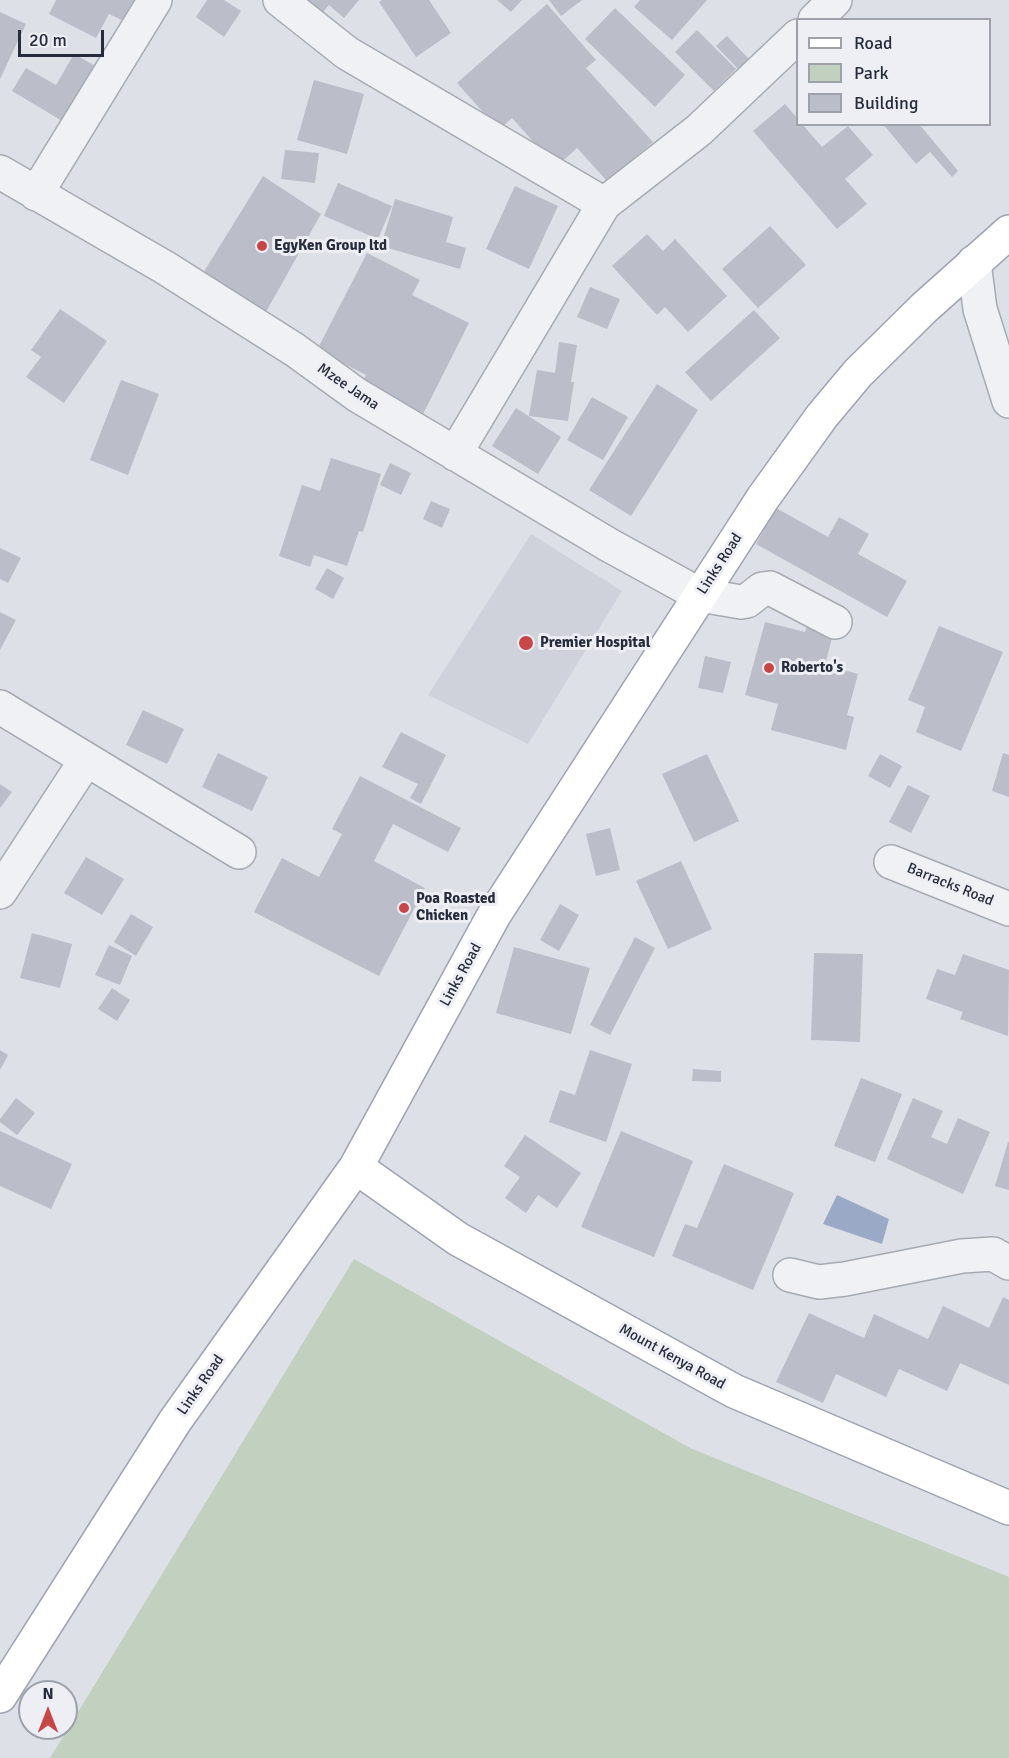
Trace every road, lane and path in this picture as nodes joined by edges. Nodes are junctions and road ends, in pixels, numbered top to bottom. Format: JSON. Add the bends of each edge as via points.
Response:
{"nodes":[{"id":1,"x":155,"y":0,"type":"edge"},
{"id":2,"x":280,"y":0,"type":"edge"},
{"id":3,"x":836,"y":0,"type":"edge"},
{"id":4,"x":817,"y":18,"type":"edge"},
{"id":5,"x":796,"y":38,"type":"edge"},
{"id":6,"x":0,"y":172,"type":"edge"},
{"id":7,"x":36,"y":194,"type":"junction"},
{"id":8,"x":604,"y":204,"type":"junction"},
{"id":9,"x":1009,"y":232,"type":"edge"},
{"id":10,"x":974,"y":262,"type":"junction"},
{"id":11,"x":1009,"y":401,"type":"edge"},
{"id":12,"x":455,"y":454,"type":"junction"},
{"id":13,"x":700,"y":595,"type":"junction"},
{"id":14,"x":835,"y":622,"type":"dead end"},
{"id":15,"x":0,"y":707,"type":"edge"},
{"id":16,"x":86,"y":760,"type":"junction"},
{"id":17,"x":239,"y":852,"type":"dead end"},
{"id":18,"x":891,"y":862,"type":"dead end"},
{"id":19,"x":0,"y":892,"type":"edge"},
{"id":20,"x":1009,"y":909,"type":"edge"},
{"id":21,"x":356,"y":1167,"type":"junction"},
{"id":22,"x":1009,"y":1263,"type":"edge"},
{"id":23,"x":790,"y":1275,"type":"dead end"},
{"id":24,"x":1009,"y":1508,"type":"edge"},
{"id":25,"x":0,"y":1696,"type":"edge"}],
"edges":[{"from":1,"to":7,"type":"street"},
{"from":2,"to":8,"type":"street","via":[[347,53]]},
{"from":3,"to":4,"type":"street"},
{"from":5,"to":8,"type":"street","via":[[699,130]]},
{"from":6,"to":7,"type":"street","name":"Mzee Jama"},
{"from":7,"to":12,"type":"street","name":"Mzee Jama","via":[[164,267],[295,350],[357,395]]},
{"from":8,"to":12,"type":"street"},
{"from":9,"to":10,"type":"main road","name":"Links Road"},
{"from":10,"to":11,"type":"street","via":[[980,309]]},
{"from":10,"to":13,"type":"main road","name":"Links Road","via":[[858,373],[822,416]]},
{"from":12,"to":13,"type":"street","name":"Mzee Jama"},
{"from":13,"to":14,"type":"street","name":"Mzee Jama","via":[[741,602],[771,588]]},
{"from":13,"to":21,"type":"main road","name":"Links Road","via":[[494,915]]},
{"from":15,"to":16,"type":"street"},
{"from":16,"to":17,"type":"street"},
{"from":16,"to":19,"type":"street"},
{"from":18,"to":20,"type":"street","name":"Barracks Road"},
{"from":21,"to":24,"type":"main road","name":"Mount Kenya Road","via":[[458,1239],[734,1391]]},
{"from":21,"to":25,"type":"main road","name":"Links Road","via":[[175,1421]]},
{"from":22,"to":23,"type":"street","via":[[993,1254],[972,1255],[819,1282]]}]}
